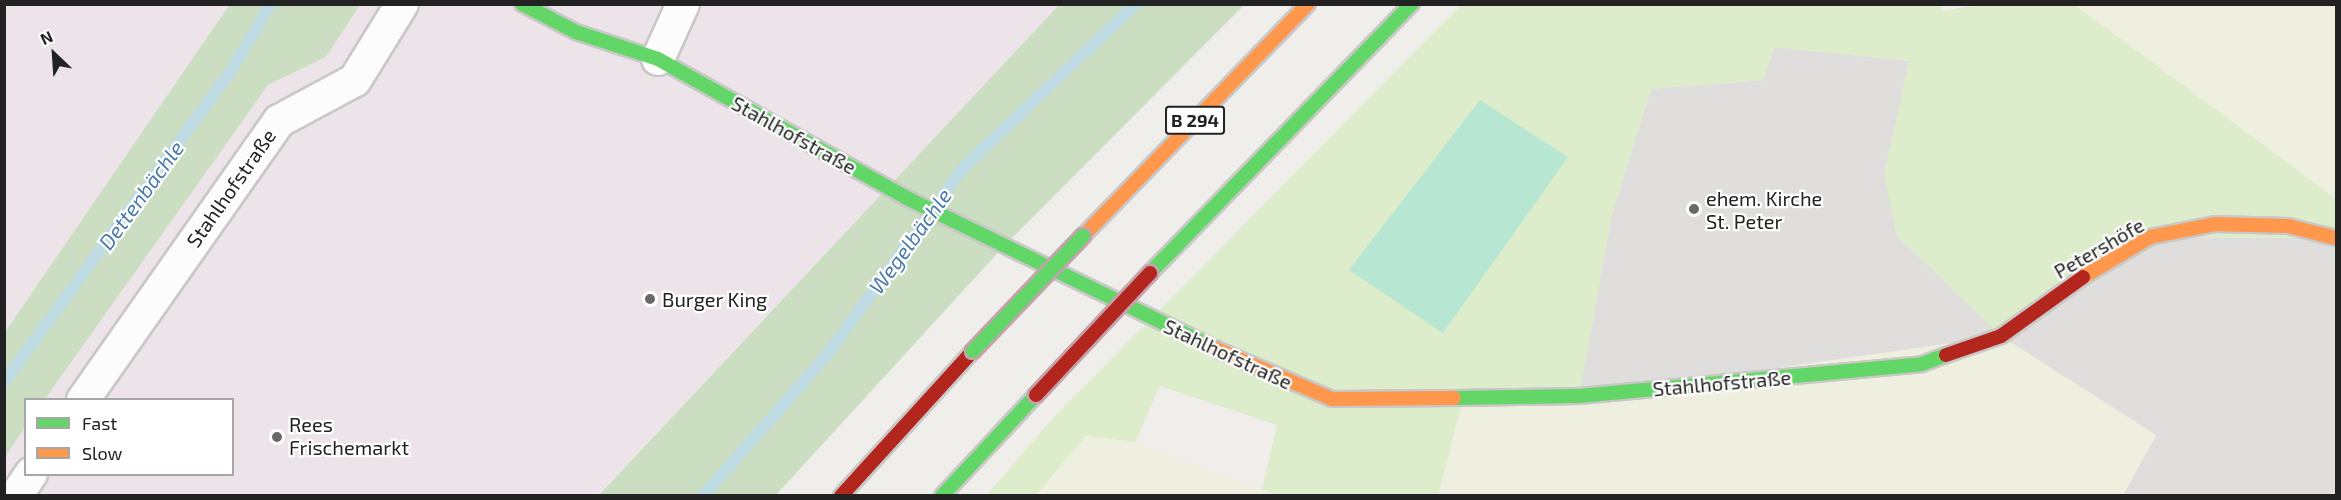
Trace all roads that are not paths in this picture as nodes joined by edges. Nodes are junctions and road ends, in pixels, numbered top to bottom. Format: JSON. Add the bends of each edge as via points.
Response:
{"nodes":[{"id":1,"x":402,"y":4,"type":"edge"},
{"id":2,"x":522,"y":4,"type":"edge"},
{"id":3,"x":683,"y":4,"type":"edge"},
{"id":4,"x":1308,"y":4,"type":"edge"},
{"id":5,"x":1412,"y":4,"type":"edge"},
{"id":6,"x":658,"y":59,"type":"junction"},
{"id":7,"x":2337,"y":238,"type":"edge"},
{"id":8,"x":2001,"y":336,"type":"joint"},
{"id":9,"x":84,"y":398,"type":"edge"},
{"id":10,"x":30,"y":476,"type":"edge"},
{"id":11,"x":16,"y":495,"type":"edge"},
{"id":12,"x":841,"y":495,"type":"edge"},
{"id":13,"x":942,"y":495,"type":"edge"}],
"edges":[{"from":1,"to":9,"type":"street","name":"Stahlhofstraße","via":[[355,80],[279,121]]},
{"from":2,"to":6,"type":"main road","name":"Stahlhofstraße","via":[[576,32]]},
{"from":3,"to":6,"type":"street"},
{"from":4,"to":12,"type":"main road","number":"B 294","bridge":true,"via":[[973,351]]},
{"from":5,"to":13,"type":"main road","bridge":true,"via":[[1150,273]]},
{"from":6,"to":8,"type":"main road","name":"Stahlhofstraße","via":[[909,199],[1183,334],[1332,399],[1580,396],[1816,374],[1922,364]]},
{"from":7,"to":8,"type":"main road","name":"Petershöfe","via":[[2289,226],[2215,224],[2150,237],[2070,285]]},
{"from":10,"to":11,"type":"street"}]}
